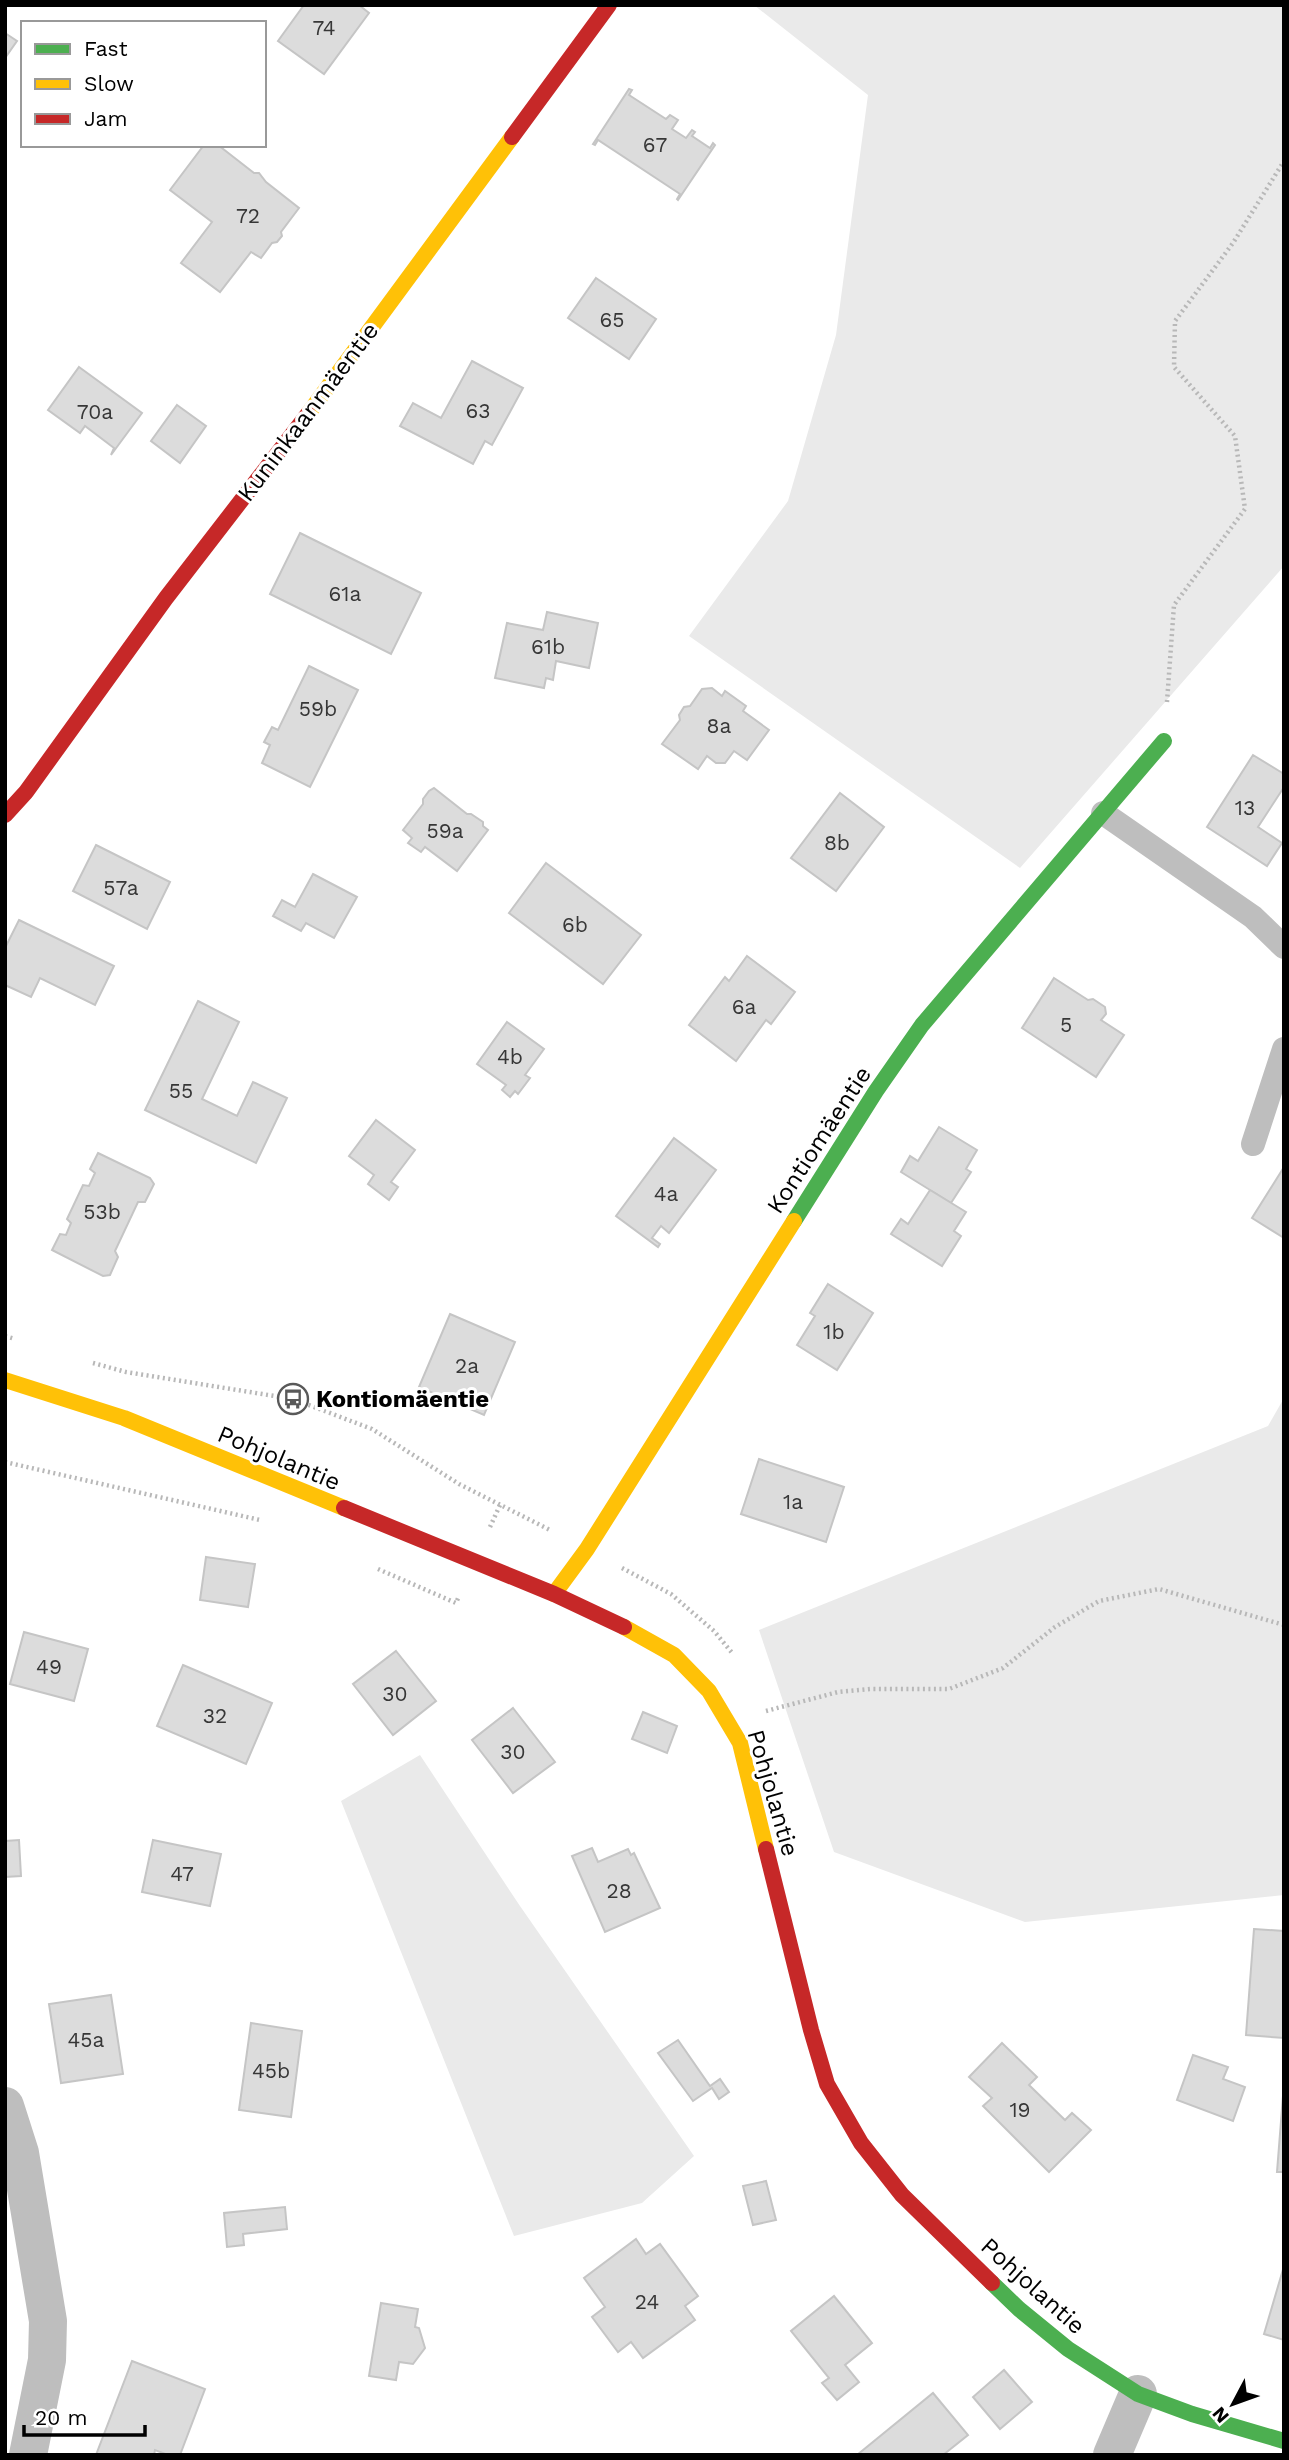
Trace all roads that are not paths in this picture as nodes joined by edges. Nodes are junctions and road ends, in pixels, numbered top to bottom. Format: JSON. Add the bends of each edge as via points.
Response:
{"nodes":[{"id":1,"x":608,"y":5,"type":"edge"},
{"id":2,"x":1164,"y":741,"type":"road end"},
{"id":3,"x":1103,"y":813,"type":"junction"},
{"id":4,"x":5,"y":816,"type":"edge"},
{"id":5,"x":1284,"y":947,"type":"edge"},
{"id":6,"x":1284,"y":1049,"type":"edge"},
{"id":7,"x":1253,"y":1144,"type":"dead end"},
{"id":8,"x":5,"y":1380,"type":"edge"},
{"id":9,"x":554,"y":1594,"type":"junction"},
{"id":10,"x":5,"y":2106,"type":"edge"},
{"id":11,"x":1138,"y":2394,"type":"junction"},
{"id":12,"x":1284,"y":2441,"type":"edge"},
{"id":13,"x":28,"y":2455,"type":"edge"},
{"id":14,"x":1112,"y":2455,"type":"edge"}],
"edges":[{"from":1,"to":4,"type":"street","name":"Kuninkaanmäentie"},
{"from":2,"to":3,"type":"street","name":"Kontiomäentie"},
{"from":3,"to":5,"type":"lane","via":[[1253,917]]},
{"from":3,"to":9,"type":"street","name":"Kontiomäentie","via":[[922,1025]]},
{"from":6,"to":7,"type":"lane"},
{"from":8,"to":9,"type":"street","name":"Pohjolantie","via":[[124,1418]]},
{"from":9,"to":11,"type":"street","name":"Pohjolantie","via":[[674,1655],[709,1691],[740,1743],[827,2084],[861,2143],[902,2195],[1019,2309],[1068,2349]]},
{"from":10,"to":13,"type":"street","via":[[20,2153],[48,2321],[47,2360]]},
{"from":11,"to":12,"type":"street","name":"Pohjolantie"},
{"from":11,"to":14,"type":"street"}]}
